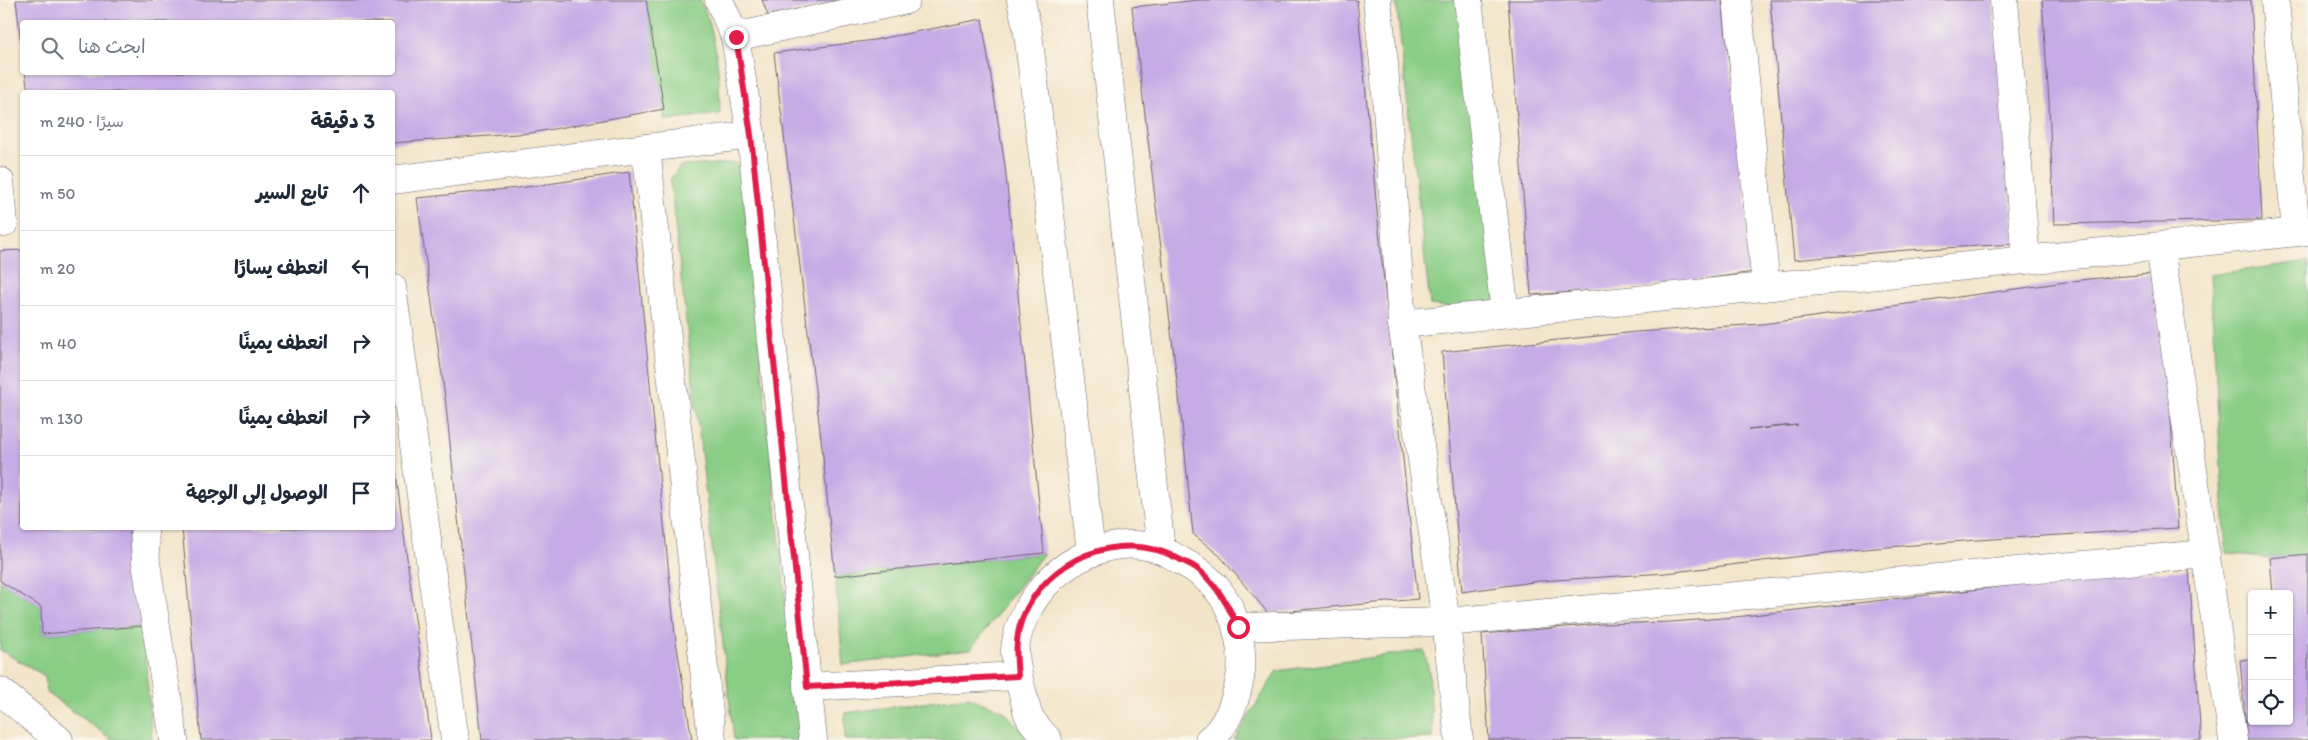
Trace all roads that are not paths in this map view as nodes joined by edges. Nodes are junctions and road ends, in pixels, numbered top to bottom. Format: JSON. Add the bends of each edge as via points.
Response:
{"nodes":[{"id":1,"x":719,"y":0,"type":"edge"},
{"id":2,"x":906,"y":0,"type":"edge"},
{"id":3,"x":1020,"y":0,"type":"edge"},
{"id":4,"x":1100,"y":0,"type":"edge"},
{"id":5,"x":1377,"y":0,"type":"edge"},
{"id":6,"x":1468,"y":0,"type":"edge"},
{"id":7,"x":1737,"y":0,"type":"edge"},
{"id":8,"x":2004,"y":0,"type":"edge"},
{"id":9,"x":2275,"y":0,"type":"edge"},
{"id":10,"x":736,"y":37,"type":"junction"},
{"id":11,"x":751,"y":135,"type":"junction"},
{"id":12,"x":646,"y":148,"type":"junction"},
{"id":13,"x":395,"y":180,"type":"edge"},
{"id":14,"x":0,"y":181,"type":"edge"},
{"id":15,"x":9,"y":222,"type":"edge"},
{"id":16,"x":2302,"y":231,"type":"edge"},
{"id":17,"x":2160,"y":247,"type":"junction"},
{"id":18,"x":2026,"y":260,"type":"junction"},
{"id":19,"x":1766,"y":286,"type":"junction"},
{"id":20,"x":395,"y":309,"type":"edge"},
{"id":21,"x":1505,"y":313,"type":"junction"},
{"id":22,"x":1402,"y":324,"type":"junction"},
{"id":23,"x":144,"y":530,"type":"edge"},
{"id":24,"x":1161,"y":550,"type":"junction"},
{"id":25,"x":1091,"y":552,"type":"junction"},
{"id":26,"x":2206,"y":554,"type":"junction"},
{"id":27,"x":1446,"y":622,"type":"junction"},
{"id":28,"x":1238,"y":627,"type":"junction"},
{"id":29,"x":1018,"y":676,"type":"junction"},
{"id":30,"x":807,"y":687,"type":"junction"},
{"id":31,"x":0,"y":691,"type":"edge"},
{"id":32,"x":59,"y":740,"type":"edge"},
{"id":33,"x":174,"y":740,"type":"edge"},
{"id":34,"x":455,"y":740,"type":"edge"},
{"id":35,"x":712,"y":740,"type":"edge"},
{"id":36,"x":813,"y":740,"type":"edge"},
{"id":37,"x":1048,"y":740,"type":"edge"},
{"id":38,"x":1209,"y":740,"type":"edge"},
{"id":39,"x":1459,"y":740,"type":"edge"},
{"id":40,"x":2233,"y":740,"type":"edge"}],
"edges":[{"from":1,"to":10,"type":"street"},
{"from":2,"to":10,"type":"street"},
{"from":3,"to":25,"type":"street","via":[[1028,32]]},
{"from":4,"to":24,"type":"street"},
{"from":5,"to":22,"type":"street"},
{"from":6,"to":21,"type":"street"},
{"from":7,"to":19,"type":"street"},
{"from":8,"to":18,"type":"street"},
{"from":9,"to":16,"type":"street"},
{"from":10,"to":11,"type":"street"},
{"from":11,"to":12,"type":"street"},
{"from":11,"to":30,"type":"street"},
{"from":12,"to":13,"type":"street"},
{"from":12,"to":35,"type":"street"},
{"from":14,"to":15,"type":"street"},
{"from":16,"to":17,"type":"street"},
{"from":17,"to":18,"type":"street"},
{"from":17,"to":26,"type":"street"},
{"from":18,"to":19,"type":"street"},
{"from":19,"to":21,"type":"street"},
{"from":20,"to":34,"type":"street"},
{"from":21,"to":22,"type":"street"},
{"from":22,"to":27,"type":"street"},
{"from":23,"to":33,"type":"street","via":[[146,563]]},
{"from":24,"to":25,"type":"street","via":[[1117,546]]},
{"from":24,"to":28,"type":"street","via":[[1199,570],[1223,595]]},
{"from":25,"to":29,"type":"street","via":[[1062,568],[1038,590],[1022,619],[1015,652]]},
{"from":26,"to":27,"type":"street"},
{"from":26,"to":40,"type":"street"},
{"from":27,"to":28,"type":"street"},
{"from":27,"to":39,"type":"street"},
{"from":28,"to":38,"type":"street","via":[[1243,666],[1234,704]]},
{"from":29,"to":30,"type":"street"},
{"from":29,"to":37,"type":"street","via":[[1029,716]]},
{"from":30,"to":36,"type":"street"},
{"from":31,"to":32,"type":"street"}]}
